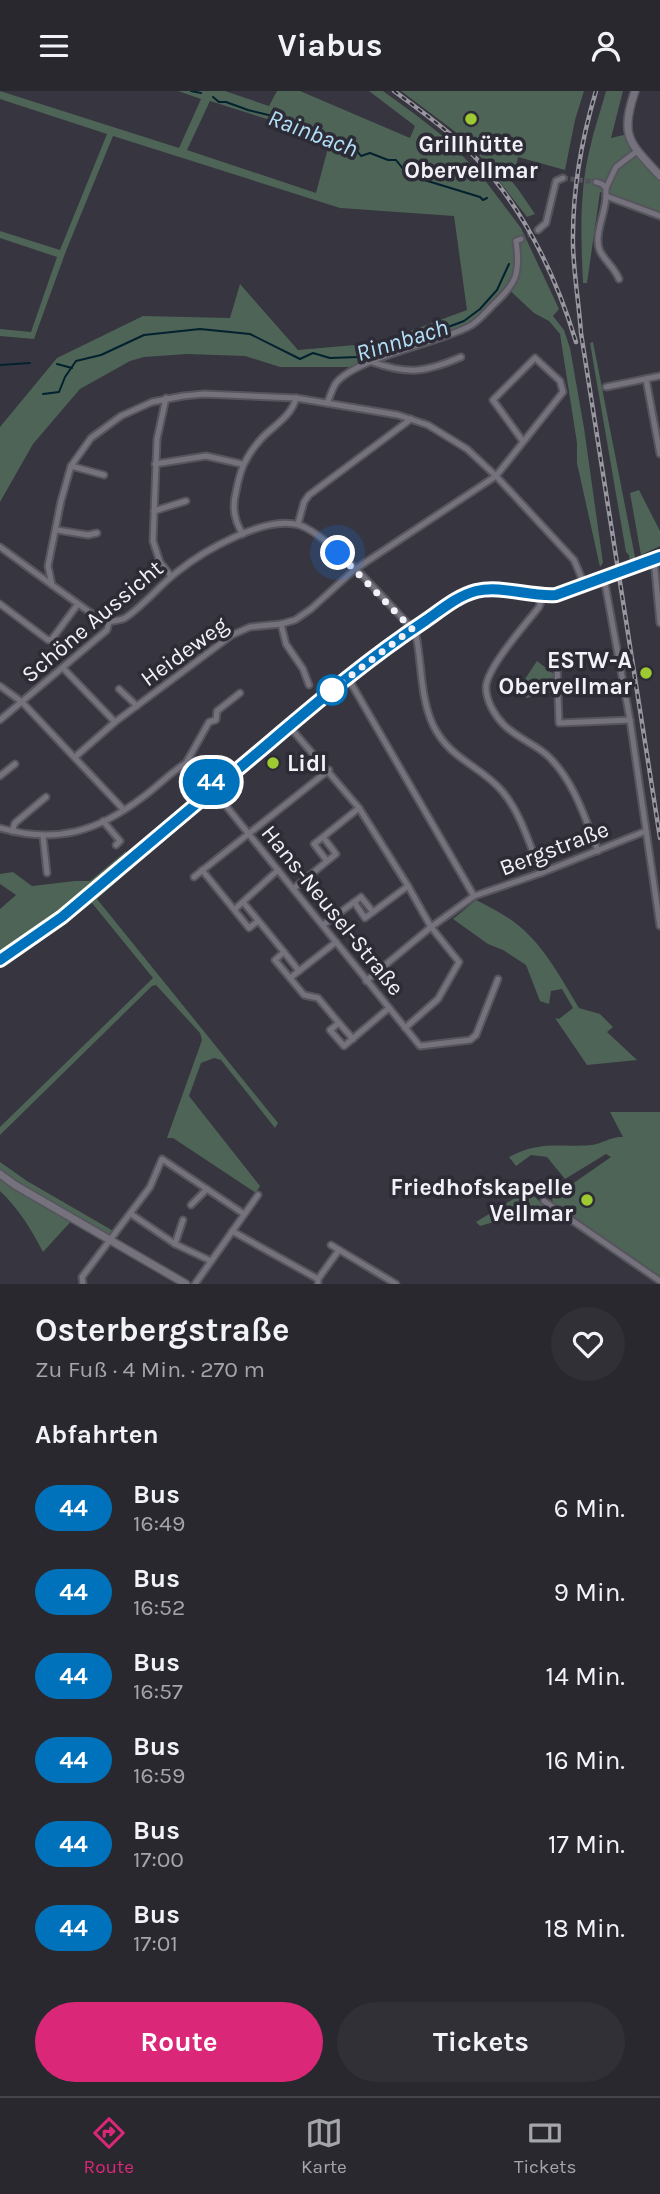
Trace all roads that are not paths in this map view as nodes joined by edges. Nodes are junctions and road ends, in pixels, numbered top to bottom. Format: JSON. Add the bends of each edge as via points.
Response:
{"nodes":[{"id":1,"x":635,"y":91,"type":"edge"},
{"id":2,"x":637,"y":151,"type":"junction"},
{"id":3,"x":660,"y":176,"type":"edge"},
{"id":4,"x":563,"y":178,"type":"dead end"},
{"id":5,"x":596,"y":182,"type":"tunnel mouth"},
{"id":6,"x":606,"y":188,"type":"junction"},
{"id":7,"x":607,"y":196,"type":"junction"},
{"id":8,"x":660,"y":216,"type":"edge"},
{"id":9,"x":538,"y":230,"type":"tunnel mouth"},
{"id":10,"x":521,"y":239,"type":"dead end"},
{"id":11,"x":619,"y":279,"type":"dead end"},
{"id":12,"x":461,"y":357,"type":"dead end"},
{"id":13,"x":372,"y":362,"type":"junction"},
{"id":14,"x":660,"y":376,"type":"edge"},
{"id":15,"x":646,"y":379,"type":"junction"},
{"id":16,"x":606,"y":387,"type":"dead end"},
{"id":17,"x":166,"y":398,"type":"junction"},
{"id":18,"x":296,"y":398,"type":"junction"},
{"id":19,"x":327,"y":403,"type":"junction"},
{"id":20,"x":411,"y":419,"type":"junction"},
{"id":21,"x":522,"y":440,"type":"junction"},
{"id":22,"x":660,"y":454,"type":"edge"},
{"id":23,"x":155,"y":464,"type":"junction"},
{"id":24,"x":242,"y":464,"type":"junction"},
{"id":25,"x":71,"y":466,"type":"junction"},
{"id":26,"x":104,"y":475,"type":"dead end"},
{"id":27,"x":496,"y":476,"type":"junction"},
{"id":28,"x":186,"y":501,"type":"dead end"},
{"id":29,"x":154,"y":511,"type":"junction"},
{"id":30,"x":298,"y":524,"type":"junction"},
{"id":31,"x":57,"y":530,"type":"junction"},
{"id":32,"x":97,"y":533,"type":"dead end"},
{"id":33,"x":243,"y":534,"type":"junction"},
{"id":34,"x":0,"y":547,"type":"edge"},
{"id":35,"x":657,"y":558,"type":"edge"},
{"id":36,"x":354,"y":570,"type":"junction"},
{"id":37,"x":171,"y":576,"type":"junction"},
{"id":38,"x":606,"y":577,"type":"junction"},
{"id":39,"x":52,"y":585,"type":"junction"},
{"id":40,"x":585,"y":586,"type":"junction"},
{"id":41,"x":543,"y":596,"type":"junction"},
{"id":42,"x":0,"y":604,"type":"edge"},
{"id":43,"x":78,"y":604,"type":"junction"},
{"id":44,"x":109,"y":622,"type":"junction"},
{"id":45,"x":660,"y":623,"type":"edge"},
{"id":46,"x":281,"y":624,"type":"junction"},
{"id":47,"x":412,"y":629,"type":"junction"},
{"id":48,"x":557,"y":666,"type":"dead end"},
{"id":49,"x":63,"y":668,"type":"junction"},
{"id":50,"x":348,"y":678,"type":"junction"},
{"id":51,"x":309,"y":685,"type":"dead end"},
{"id":52,"x":0,"y":686,"type":"edge"},
{"id":53,"x":119,"y":689,"type":"dead end"},
{"id":54,"x":240,"y":693,"type":"dead end"},
{"id":55,"x":22,"y":702,"type":"junction"},
{"id":56,"x":137,"y":706,"type":"junction"},
{"id":57,"x":0,"y":720,"type":"edge"},
{"id":58,"x":630,"y":720,"type":"junction"},
{"id":59,"x":115,"y":723,"type":"junction"},
{"id":60,"x":289,"y":726,"type":"junction"},
{"id":61,"x":75,"y":757,"type":"junction"},
{"id":62,"x":186,"y":763,"type":"junction"},
{"id":63,"x":15,"y":764,"type":"dead end"},
{"id":64,"x":329,"y":770,"type":"junction"},
{"id":65,"x":0,"y":776,"type":"edge"},
{"id":66,"x":208,"y":783,"type":"junction"},
{"id":67,"x":219,"y":785,"type":"junction"},
{"id":68,"x":206,"y":794,"type":"junction"},
{"id":69,"x":218,"y":796,"type":"junction"},
{"id":70,"x":46,"y":797,"type":"dead end"},
{"id":71,"x":359,"y":808,"type":"junction"},
{"id":72,"x":124,"y":810,"type":"junction"},
{"id":73,"x":103,"y":821,"type":"junction"},
{"id":74,"x":0,"y":828,"type":"edge"},
{"id":75,"x":12,"y":831,"type":"junction"},
{"id":76,"x":646,"y":831,"type":"junction"},
{"id":77,"x":249,"y":832,"type":"junction"},
{"id":78,"x":43,"y":836,"type":"junction"},
{"id":79,"x":323,"y":837,"type":"junction"},
{"id":80,"x":116,"y":845,"type":"dead end"},
{"id":81,"x":598,"y":851,"type":"junction"},
{"id":82,"x":327,"y":861,"type":"junction"},
{"id":83,"x":202,"y":870,"type":"junction"},
{"id":84,"x":278,"y":870,"type":"junction"},
{"id":85,"x":47,"y":873,"type":"dead end"},
{"id":86,"x":541,"y":873,"type":"junction"},
{"id":87,"x":194,"y":877,"type":"dead end"},
{"id":88,"x":408,"y":885,"type":"junction"},
{"id":89,"x":293,"y":889,"type":"junction"},
{"id":90,"x":474,"y":896,"type":"junction"},
{"id":91,"x":243,"y":902,"type":"junction"},
{"id":92,"x":235,"y":909,"type":"junction"},
{"id":93,"x":258,"y":921,"type":"junction"},
{"id":94,"x":323,"y":925,"type":"junction"},
{"id":95,"x":660,"y":926,"type":"edge"},
{"id":96,"x":431,"y":927,"type":"junction"},
{"id":97,"x":336,"y":942,"type":"junction"},
{"id":98,"x":284,"y":952,"type":"junction"},
{"id":99,"x":0,"y":960,"type":"edge"},
{"id":100,"x":299,"y":971,"type":"junction"},
{"id":101,"x":290,"y":978,"type":"junction"},
{"id":102,"x":498,"y":979,"type":"dead end"},
{"id":103,"x":366,"y":981,"type":"junction"},
{"id":104,"x":389,"y":1008,"type":"junction"},
{"id":105,"x":339,"y":1023,"type":"junction"},
{"id":106,"x":405,"y":1028,"type":"junction"},
{"id":107,"x":353,"y":1039,"type":"junction"},
{"id":108,"x":0,"y":1174,"type":"edge"},
{"id":109,"x":207,"y":1189,"type":"junction"},
{"id":110,"x":258,"y":1195,"type":"dead end"},
{"id":111,"x":544,"y":1202,"type":"dead end"},
{"id":112,"x":191,"y":1205,"type":"dead end"},
{"id":113,"x":131,"y":1214,"type":"junction"},
{"id":114,"x":244,"y":1214,"type":"junction"},
{"id":115,"x":183,"y":1220,"type":"dead end"},
{"id":116,"x":232,"y":1231,"type":"junction"},
{"id":117,"x":110,"y":1241,"type":"junction"},
{"id":118,"x":175,"y":1244,"type":"junction"},
{"id":119,"x":331,"y":1245,"type":"dead end"},
{"id":120,"x":339,"y":1251,"type":"junction"},
{"id":121,"x":211,"y":1261,"type":"junction"},
{"id":122,"x":660,"y":1281,"type":"edge"},
{"id":123,"x":318,"y":1282,"type":"edge"},
{"id":124,"x":82,"y":1283,"type":"edge"},
{"id":125,"x":186,"y":1284,"type":"edge"},
{"id":126,"x":195,"y":1284,"type":"edge"},
{"id":127,"x":396,"y":1284,"type":"edge"}],
"edges":[{"from":1,"to":2,"type":"main road","via":[[627,129]]},
{"from":2,"to":3,"type":"main road"},
{"from":2,"to":6,"type":"street","via":[[616,167]]},
{"from":4,"to":9,"type":"street","via":[[556,181],[547,223]]},
{"from":5,"to":6,"type":"street"},
{"from":6,"to":7,"type":"street"},
{"from":7,"to":8,"type":"street"},
{"from":7,"to":11,"type":"street","via":[[598,243]]},
{"from":10,"to":13,"type":"street","via":[[516,241],[517,275],[470,327]]},
{"from":12,"to":13,"type":"street","via":[[433,369],[392,369]]},
{"from":13,"to":19,"type":"street","via":[[335,384]]},
{"from":14,"to":15,"type":"street"},
{"from":15,"to":16,"type":"street"},
{"from":15,"to":22,"type":"street"},
{"from":17,"to":18,"type":"street","via":[[204,394]]},
{"from":17,"to":23,"type":"street"},
{"from":17,"to":25,"type":"street","via":[[121,416],[90,438]]},
{"from":18,"to":19,"type":"street"},
{"from":18,"to":24,"type":"street","via":[[291,410]]},
{"from":19,"to":20,"type":"street"},
{"from":20,"to":27,"type":"street","via":[[449,436]]},
{"from":20,"to":30,"type":"street","via":[[309,495]]},
{"from":21,"to":21,"type":"street","via":[[563,392],[560,381],[535,358],[493,400]]},
{"from":21,"to":27,"type":"street"},
{"from":23,"to":24,"type":"street","via":[[206,456]]},
{"from":23,"to":29,"type":"street"},
{"from":24,"to":33,"type":"street","via":[[233,504]]},
{"from":25,"to":26,"type":"street"},
{"from":25,"to":31,"type":"street"},
{"from":27,"to":36,"type":"street","name":"Heideweg"},
{"from":27,"to":40,"type":"street","via":[[574,560]]},
{"from":28,"to":29,"type":"street"},
{"from":29,"to":37,"type":"street","via":[[153,541]]},
{"from":30,"to":33,"type":"street","name":"Schöne Aussicht","via":[[264,525]]},
{"from":30,"to":36,"type":"street","via":[[321,537]]},
{"from":31,"to":32,"type":"street"},
{"from":31,"to":39,"type":"street","via":[[48,566]]},
{"from":33,"to":37,"type":"street","name":"Schöne Aussicht"},
{"from":34,"to":39,"type":"street"},
{"from":35,"to":38,"type":"main road","bridge":true},
{"from":35,"to":45,"type":"street"},
{"from":36,"to":46,"type":"street","name":"Heideweg","via":[[311,609]]},
{"from":36,"to":47,"type":"street"},
{"from":37,"to":44,"type":"street","name":"Schöne Aussicht","via":[[124,619]]},
{"from":38,"to":40,"type":"main road"},
{"from":38,"to":58,"type":"street"},
{"from":39,"to":43,"type":"street"},
{"from":40,"to":41,"type":"main road"},
{"from":41,"to":47,"type":"main road","via":[[475,591]]},
{"from":41,"to":81,"type":"street","via":[[490,673],[489,703],[504,725],[535,745],[560,770]]},
{"from":42,"to":43,"type":"street","via":[[48,640]]},
{"from":43,"to":44,"type":"street"},
{"from":44,"to":49,"type":"street","name":"Schöne Aussicht","via":[[107,630]]},
{"from":46,"to":51,"type":"street","via":[[286,644]]},
{"from":46,"to":56,"type":"street","name":"Heideweg","via":[[250,627],[232,635]]},
{"from":47,"to":50,"type":"main road"},
{"from":47,"to":86,"type":"street","via":[[433,725],[450,750],[503,792]]},
{"from":48,"to":58,"type":"street","via":[[559,723]]},
{"from":49,"to":55,"type":"street","name":"Schöne Aussicht"},
{"from":49,"to":59,"type":"street"},
{"from":50,"to":60,"type":"main road"},
{"from":50,"to":90,"type":"street"},
{"from":52,"to":55,"type":"street"},
{"from":53,"to":56,"type":"street"},
{"from":54,"to":62,"type":"street","via":[[217,711],[216,720],[209,722]]},
{"from":55,"to":57,"type":"street","name":"Schöne Aussicht"},
{"from":55,"to":61,"type":"street"},
{"from":56,"to":59,"type":"street","name":"Heideweg"},
{"from":58,"to":76,"type":"street"},
{"from":59,"to":61,"type":"street","name":"Heideweg"},
{"from":60,"to":64,"type":"street"},
{"from":60,"to":67,"type":"main road"},
{"from":61,"to":72,"type":"street"},
{"from":62,"to":66,"type":"street"},
{"from":62,"to":72,"type":"street"},
{"from":63,"to":65,"type":"street"},
{"from":64,"to":71,"type":"street"},
{"from":64,"to":77,"type":"street"},
{"from":66,"to":67,"type":"main road"},
{"from":66,"to":68,"type":"main road"},
{"from":67,"to":69,"type":"main road"},
{"from":68,"to":69,"type":"main road"},
{"from":68,"to":99,"type":"main road","via":[[62,917]]},
{"from":69,"to":77,"type":"street","name":"Hans-Neusel-Straße"},
{"from":70,"to":75,"type":"street","via":[[15,823]]},
{"from":71,"to":79,"type":"street"},
{"from":71,"to":88,"type":"street"},
{"from":72,"to":73,"type":"street"},
{"from":73,"to":78,"type":"street","via":[[67,835]]},
{"from":73,"to":80,"type":"street","via":[[120,841]]},
{"from":74,"to":75,"type":"street"},
{"from":75,"to":78,"type":"street"},
{"from":76,"to":81,"type":"street","name":"Bergstraße"},
{"from":76,"to":95,"type":"street"},
{"from":77,"to":83,"type":"street"},
{"from":77,"to":84,"type":"street","name":"Hans-Neusel-Straße"},
{"from":78,"to":85,"type":"street"},
{"from":79,"to":82,"type":"street","via":[[336,854]]},
{"from":79,"to":82,"type":"street","via":[[314,844]]},
{"from":81,"to":86,"type":"street","name":"Bergstraße"},
{"from":82,"to":89,"type":"street"},
{"from":83,"to":87,"type":"street"},
{"from":83,"to":92,"type":"street"},
{"from":84,"to":89,"type":"street","name":"Hans-Neusel-Straße"},
{"from":84,"to":91,"type":"street"},
{"from":86,"to":90,"type":"street","name":"Bergstraße"},
{"from":88,"to":94,"type":"street","via":[[373,912],[361,897]]},
{"from":88,"to":96,"type":"street"},
{"from":89,"to":94,"type":"street","name":"Hans-Neusel-Straße"},
{"from":90,"to":96,"type":"street","name":"Bergstraße"},
{"from":91,"to":92,"type":"street"},
{"from":91,"to":93,"type":"street"},
{"from":92,"to":93,"type":"street","via":[[250,928]]},
{"from":93,"to":98,"type":"street"},
{"from":94,"to":97,"type":"street","name":"Hans-Neusel-Straße"},
{"from":96,"to":103,"type":"street","name":"Bergstraße"},
{"from":96,"to":106,"type":"street","via":[[459,962],[438,999]]},
{"from":97,"to":100,"type":"street"},
{"from":97,"to":103,"type":"street","name":"Hans-Neusel-Straße"},
{"from":98,"to":100,"type":"street"},
{"from":98,"to":101,"type":"street","via":[[275,960]]},
{"from":100,"to":101,"type":"street"},
{"from":101,"to":105,"type":"street","via":[[304,995],[318,998]]},
{"from":102,"to":106,"type":"street","name":"Hans-Neusel-Straße","via":[[470,1040],[419,1046]]},
{"from":103,"to":104,"type":"street","name":"Hans-Neusel-Straße"},
{"from":104,"to":106,"type":"street","name":"Hans-Neusel-Straße"},
{"from":104,"to":107,"type":"street"},
{"from":105,"to":107,"type":"street"},
{"from":105,"to":107,"type":"street","via":[[330,1030],[344,1047]]},
{"from":108,"to":117,"type":"main road"},
{"from":109,"to":112,"type":"street"},
{"from":109,"to":113,"type":"street","via":[[162,1159]]},
{"from":109,"to":114,"type":"street"},
{"from":110,"to":114,"type":"street"},
{"from":111,"to":122,"type":"street"},
{"from":113,"to":117,"type":"street"},
{"from":113,"to":118,"type":"street"},
{"from":114,"to":116,"type":"street"},
{"from":115,"to":118,"type":"street"},
{"from":116,"to":121,"type":"street"},
{"from":116,"to":123,"type":"street"},
{"from":117,"to":124,"type":"street"},
{"from":117,"to":125,"type":"main road"},
{"from":118,"to":121,"type":"street"},
{"from":119,"to":120,"type":"street"},
{"from":120,"to":123,"type":"street"},
{"from":120,"to":127,"type":"street"},
{"from":121,"to":126,"type":"street"}]}
